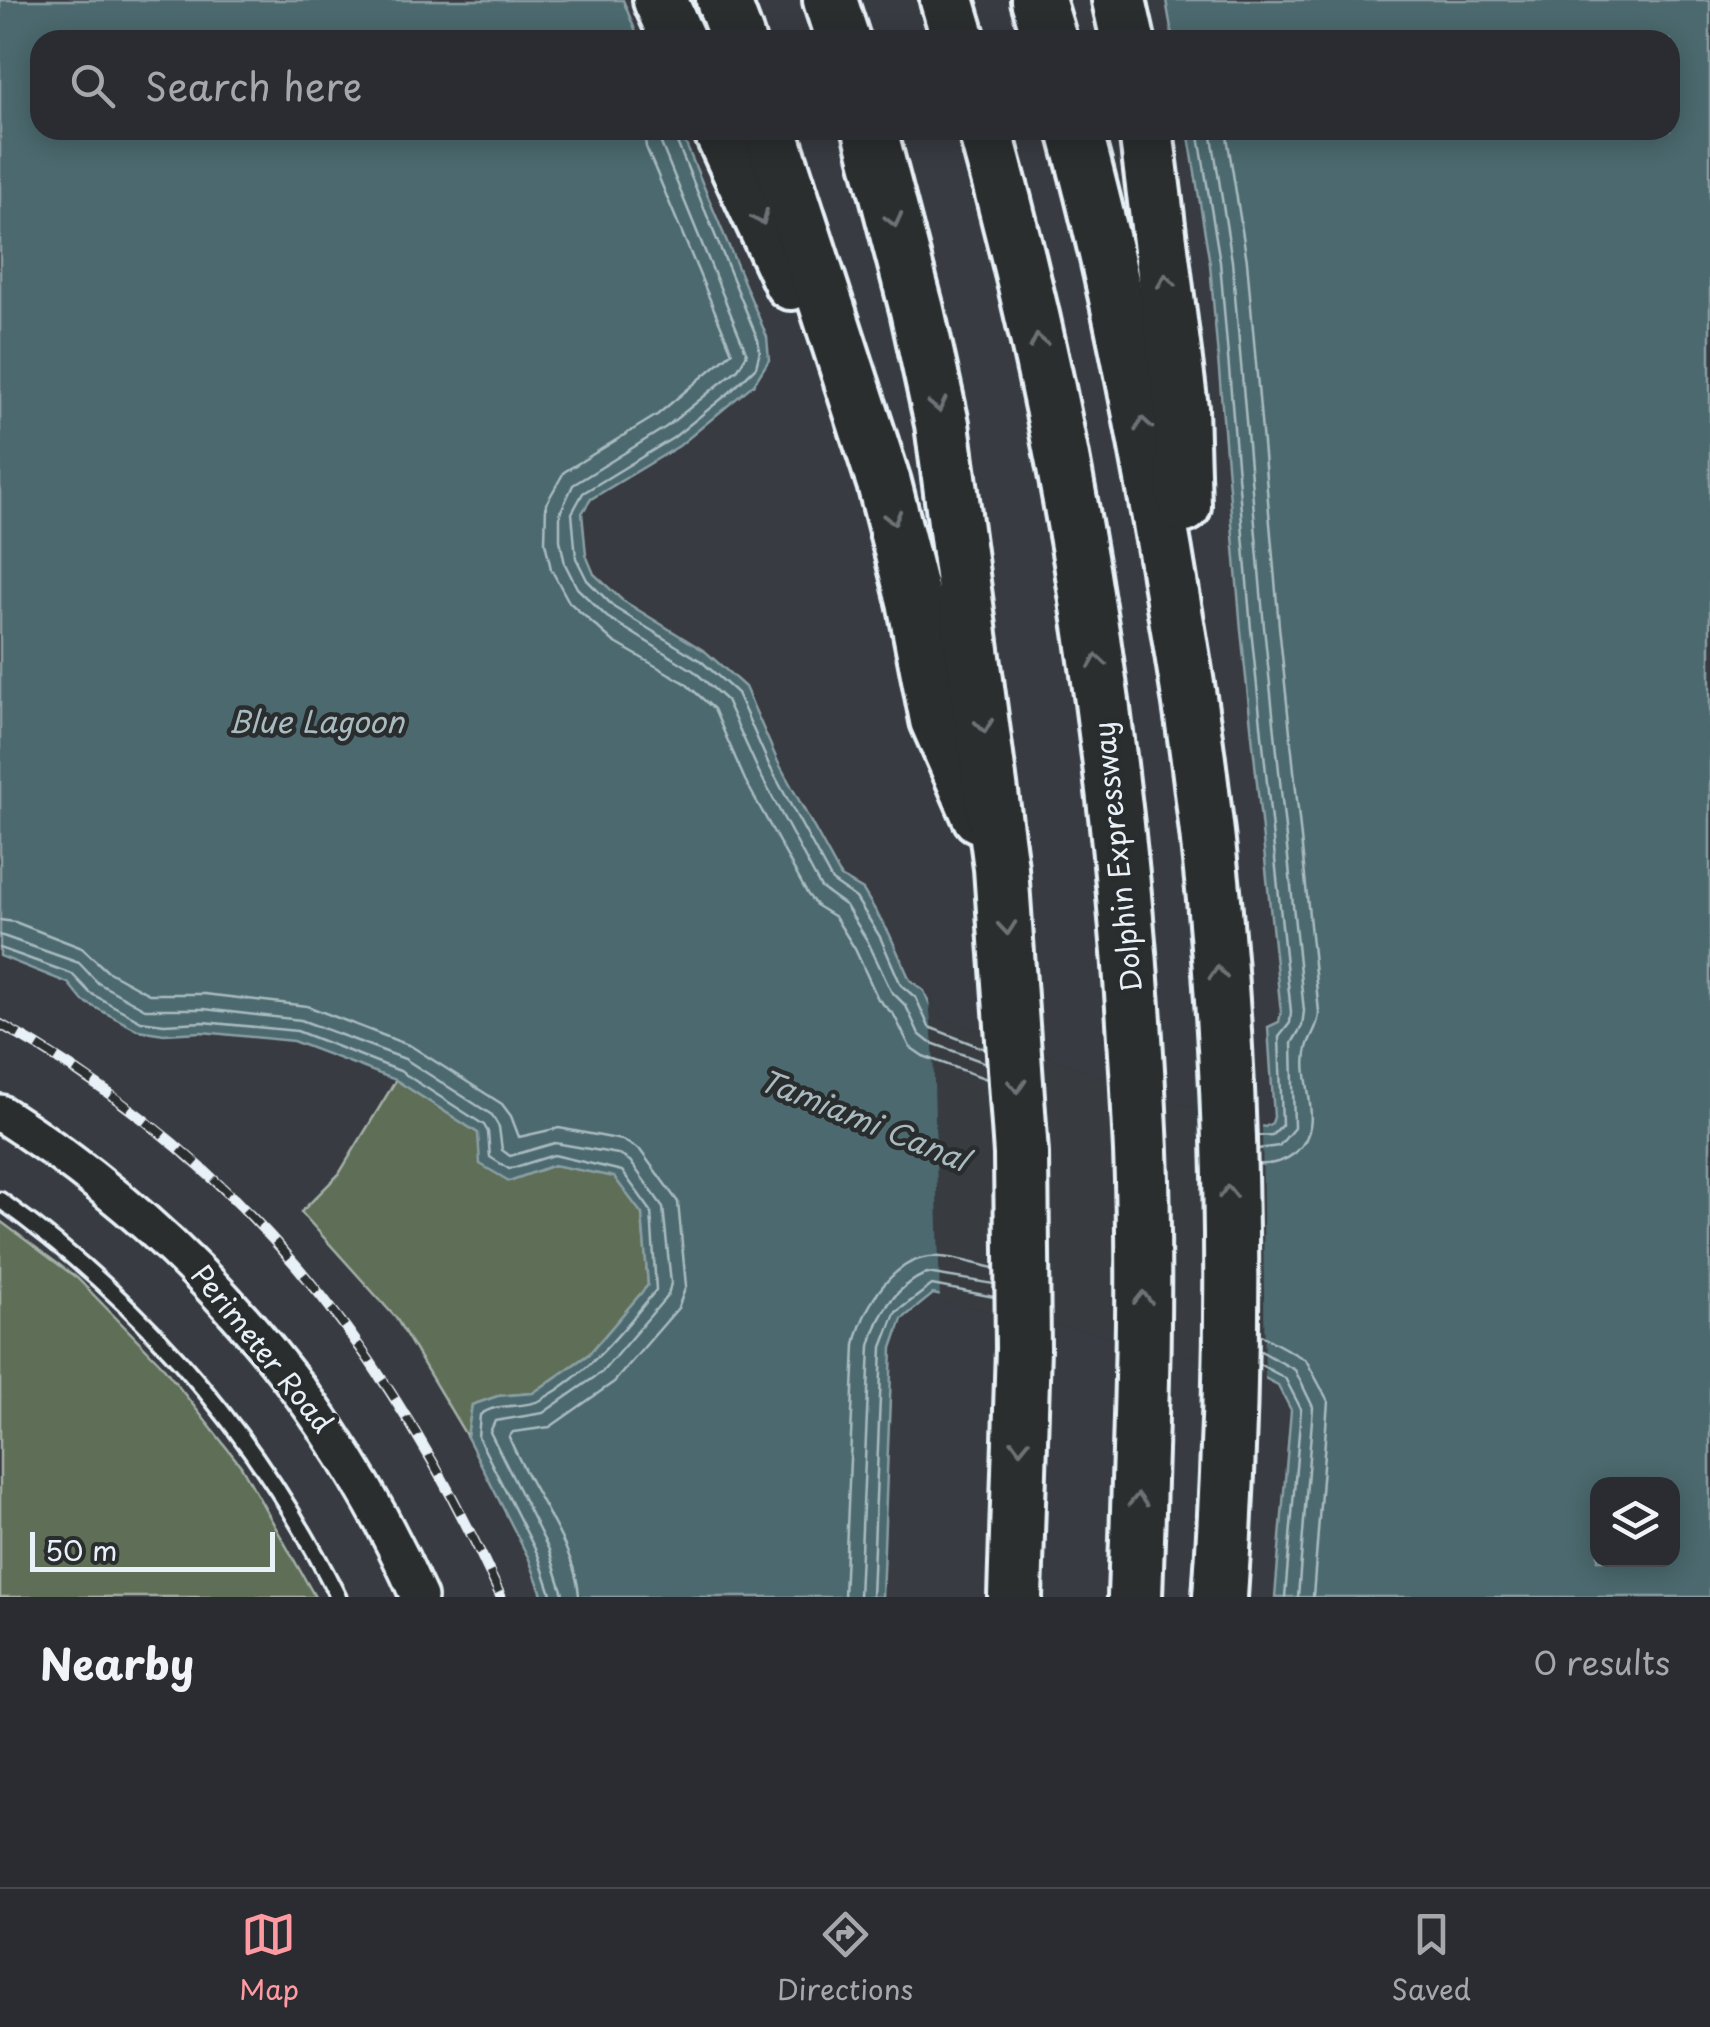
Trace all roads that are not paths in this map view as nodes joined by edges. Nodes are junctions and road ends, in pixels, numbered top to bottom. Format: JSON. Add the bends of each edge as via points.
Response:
{"nodes":[{"id":1,"x":660,"y":0,"type":"edge"},
{"id":2,"x":723,"y":0,"type":"edge"},
{"id":3,"x":830,"y":0,"type":"edge"},
{"id":4,"x":947,"y":0,"type":"edge"},
{"id":5,"x":1038,"y":0,"type":"edge"},
{"id":6,"x":1119,"y":0,"type":"edge"},
{"id":7,"x":674,"y":30,"type":"edge"},
{"id":8,"x":734,"y":30,"type":"edge"},
{"id":9,"x":840,"y":30,"type":"edge"},
{"id":10,"x":956,"y":30,"type":"edge"},
{"id":11,"x":1047,"y":30,"type":"edge"},
{"id":12,"x":1126,"y":30,"type":"edge"},
{"id":13,"x":725,"y":140,"type":"edge"},
{"id":14,"x":773,"y":140,"type":"edge"},
{"id":15,"x":873,"y":140,"type":"edge"},
{"id":16,"x":988,"y":140,"type":"edge"},
{"id":17,"x":1078,"y":140,"type":"edge"},
{"id":18,"x":1147,"y":140,"type":"edge"},
{"id":19,"x":866,"y":424,"type":"junction"},
{"id":20,"x":1188,"y":692,"type":"junction"},
{"id":21,"x":1001,"y":868,"type":"junction"},
{"id":22,"x":0,"y":1113,"type":"edge"},
{"id":23,"x":0,"y":1200,"type":"edge"},
{"id":24,"x":338,"y":1597,"type":"edge"},
{"id":25,"x":419,"y":1597,"type":"edge"},
{"id":26,"x":1015,"y":1597,"type":"edge"},
{"id":27,"x":1135,"y":1597,"type":"edge"},
{"id":28,"x":1220,"y":1597,"type":"edge"}],
"edges":[{"from":1,"to":7,"type":"highway"},
{"from":2,"to":8,"type":"highway"},
{"from":3,"to":9,"type":"highway"},
{"from":4,"to":10,"type":"highway"},
{"from":5,"to":11,"type":"highway"},
{"from":6,"to":12,"type":"highway"},
{"from":13,"to":19,"type":"highway","one_way":true},
{"from":14,"to":19,"type":"highway"},
{"from":15,"to":21,"type":"highway","one_way":true,"via":[[942,424]]},
{"from":27,"to":16,"type":"highway","name":"Dolphin Expressway","one_way":true,"via":[[1141,1154],[1114,787],[1082,564],[1037,337]]},
{"from":20,"to":17,"type":"highway","one_way":true,"via":[[1138,392]]},
{"from":20,"to":18,"type":"highway","one_way":true,"via":[[1181,408]]},
{"from":19,"to":21,"type":"highway","one_way":true,"via":[[900,541],[937,720]]},
{"from":28,"to":20,"type":"highway","one_way":true,"via":[[1230,1302],[1224,1071]]},
{"from":21,"to":26,"type":"highway","one_way":true,"via":[[1022,1154]]},
{"from":22,"to":25,"type":"street","name":"Perimeter Road","via":[[138,1213],[242,1316],[342,1448]]},
{"from":23,"to":24,"type":"lane","via":[[114,1293],[212,1397],[278,1489]]}]}
